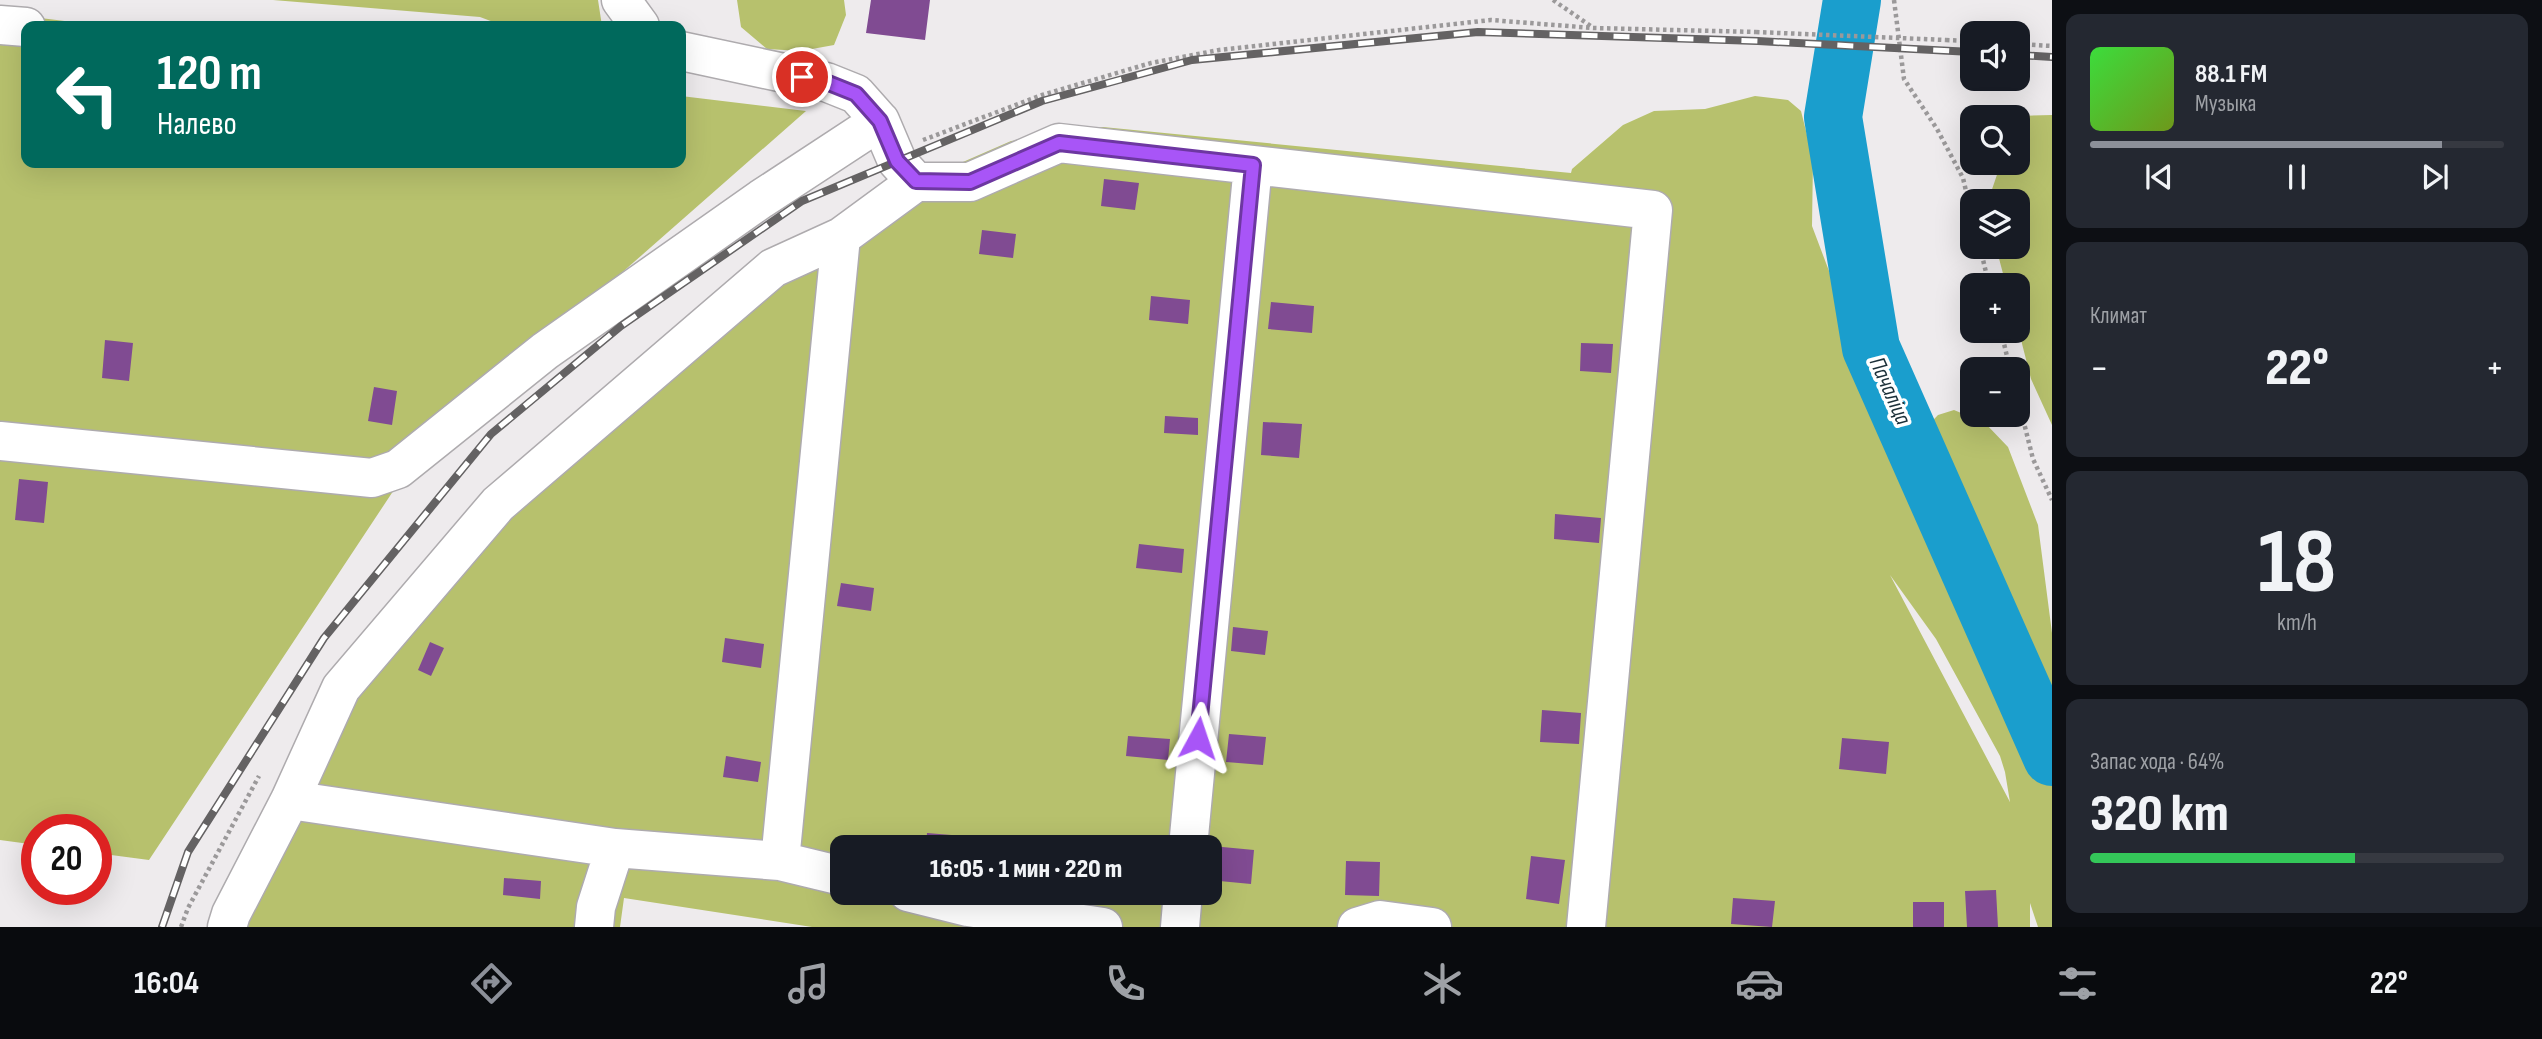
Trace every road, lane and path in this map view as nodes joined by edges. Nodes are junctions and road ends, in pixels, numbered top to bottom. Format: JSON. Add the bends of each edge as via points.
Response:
{"nodes":[{"id":1,"x":621,"y":0,"type":"edge"},
{"id":2,"x":1553,"y":0,"type":"edge"},
{"id":3,"x":1894,"y":0,"type":"edge"},
{"id":4,"x":636,"y":21,"type":"edge"},
{"id":5,"x":0,"y":25,"type":"edge"},
{"id":6,"x":21,"y":27,"type":"edge"},
{"id":7,"x":1593,"y":28,"type":"junction"},
{"id":8,"x":1960,"y":41,"type":"edge"},
{"id":9,"x":2030,"y":45,"type":"edge"},
{"id":10,"x":2052,"y":46,"type":"edge"},
{"id":11,"x":686,"y":52,"type":"edge"},
{"id":12,"x":887,"y":136,"type":"junction"},
{"id":13,"x":1253,"y":165,"type":"junction"},
{"id":14,"x":916,"y":181,"type":"junction"},
{"id":15,"x":1966,"y":189,"type":"edge"},
{"id":16,"x":841,"y":237,"type":"junction"},
{"id":17,"x":2025,"y":427,"type":"edge"},
{"id":18,"x":0,"y":441,"type":"edge"},
{"id":19,"x":2052,"y":500,"type":"edge"},
{"id":20,"x":289,"y":800,"type":"junction"},
{"id":21,"x":1189,"y":835,"type":"edge"},
{"id":22,"x":615,"y":848,"type":"junction"},
{"id":23,"x":780,"y":861,"type":"junction"},
{"id":24,"x":830,"y":873,"type":"edge"},
{"id":25,"x":960,"y":905,"type":"edge"},
{"id":26,"x":1182,"y":905,"type":"edge"},
{"id":27,"x":227,"y":927,"type":"edge"},
{"id":28,"x":594,"y":927,"type":"edge"},
{"id":29,"x":1103,"y":927,"type":"edge"},
{"id":30,"x":1180,"y":927,"type":"edge"},
{"id":31,"x":1357,"y":927,"type":"edge"},
{"id":32,"x":1433,"y":927,"type":"edge"},
{"id":33,"x":1586,"y":927,"type":"edge"}],
"edges":[{"from":1,"to":4,"type":"lane"},
{"from":2,"to":7,"type":"path"},
{"from":3,"to":15,"type":"path","via":[[1904,79],[1937,129]]},
{"from":5,"to":6,"type":"lane"},
{"from":7,"to":8,"type":"path","bridge":true},
{"from":7,"to":12,"type":"path","via":[[1491,20],[1219,50]]},
{"from":9,"to":10,"type":"path"},
{"from":11,"to":12,"type":"lane","via":[[826,82],[856,94]]},
{"from":12,"to":14,"type":"lane","via":[[897,161]]},
{"from":12,"to":18,"type":"lane","via":[[761,199],[545,351],[398,470],[372,478]]},
{"from":13,"to":14,"type":"lane","via":[[1059,143],[970,182]]},
{"from":13,"to":21,"type":"lane"},
{"from":13,"to":33,"type":"lane","via":[[1653,210]]},
{"from":14,"to":16,"type":"lane"},
{"from":16,"to":20,"type":"lane","via":[[773,268],[498,504],[341,688]]},
{"from":16,"to":23,"type":"lane"},
{"from":17,"to":19,"type":"path","via":[[2033,459]]},
{"from":20,"to":22,"type":"lane"},
{"from":20,"to":27,"type":"lane"},
{"from":22,"to":23,"type":"lane"},
{"from":22,"to":28,"type":"lane"},
{"from":23,"to":24,"type":"lane"},
{"from":25,"to":29,"type":"lane"},
{"from":26,"to":30,"type":"lane"},
{"from":31,"to":32,"type":"lane","via":[[1380,920]]}]}
